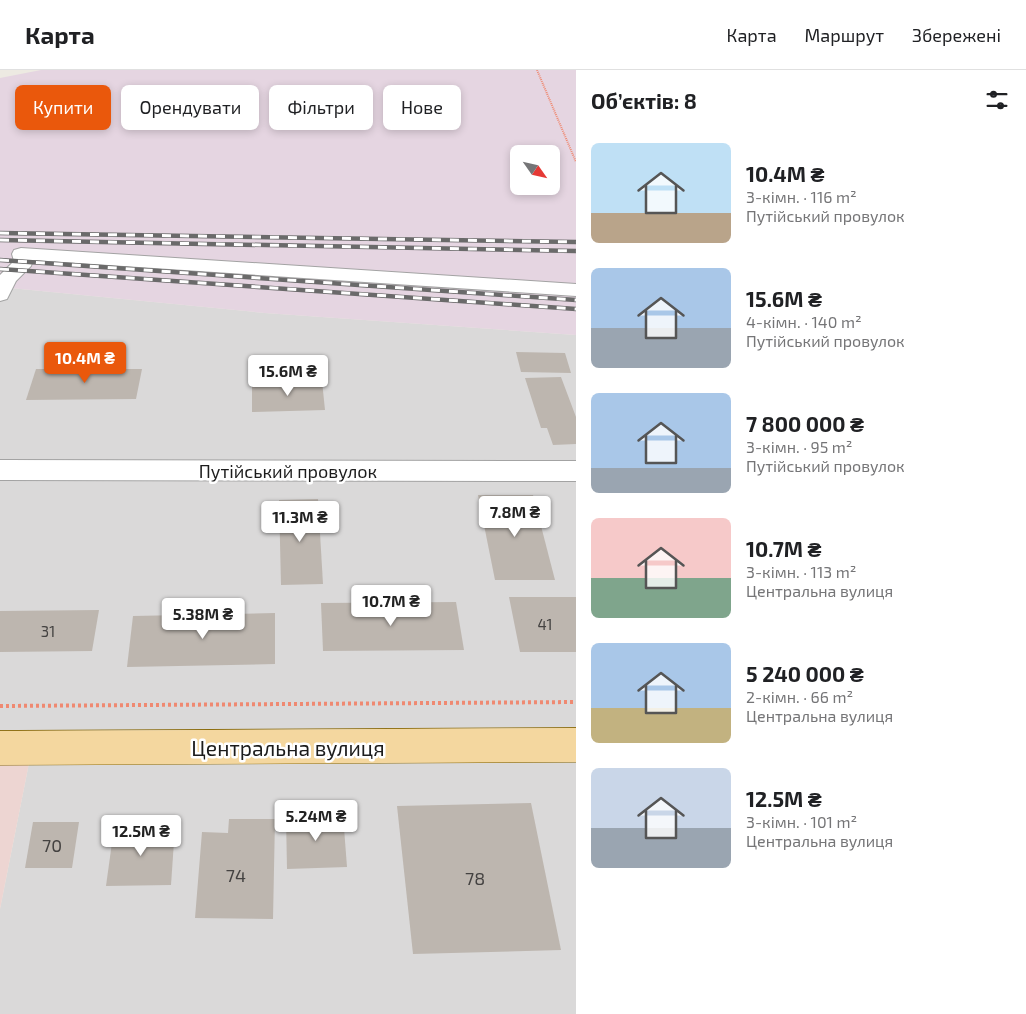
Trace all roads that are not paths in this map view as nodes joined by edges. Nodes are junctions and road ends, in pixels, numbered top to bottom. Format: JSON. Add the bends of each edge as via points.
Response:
{"nodes":[{"id":1,"x":576,"y":290,"type":"edge"},
{"id":2,"x":0,"y":295,"type":"edge"},
{"id":3,"x":0,"y":470,"type":"edge"},
{"id":4,"x":576,"y":471,"type":"edge"},
{"id":5,"x":576,"y":745,"type":"edge"},
{"id":6,"x":0,"y":748,"type":"edge"}],
"edges":[{"from":1,"to":2,"type":"street","via":[[21,254],[24,262],[7,279]]},
{"from":3,"to":4,"type":"street","name":"Путійський провулок"},
{"from":5,"to":6,"type":"main road","name":"Центральна вулиця"}]}
